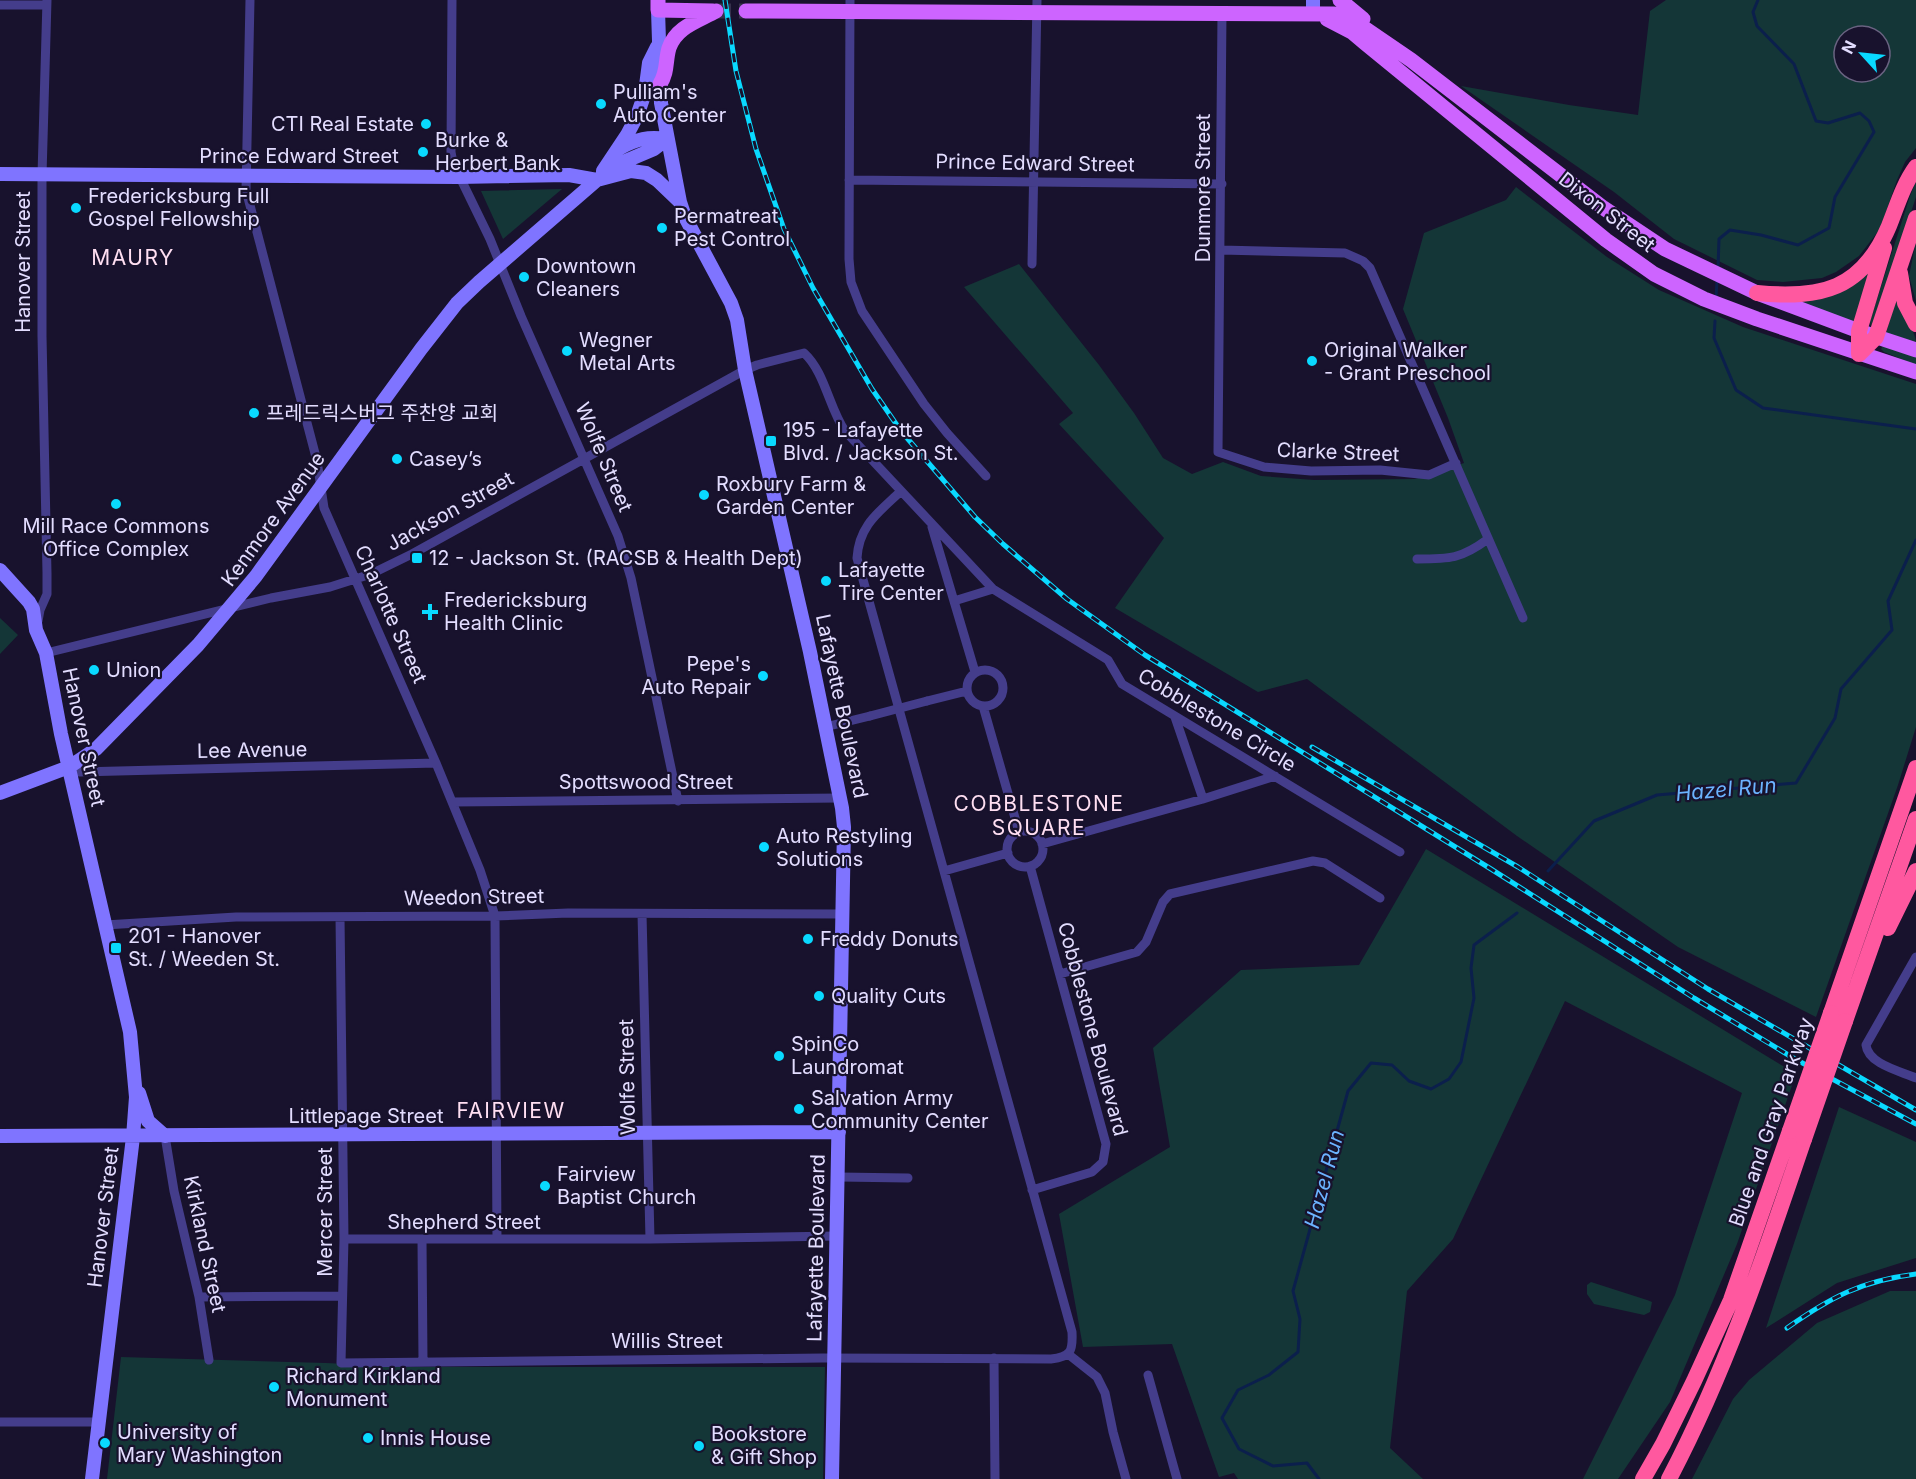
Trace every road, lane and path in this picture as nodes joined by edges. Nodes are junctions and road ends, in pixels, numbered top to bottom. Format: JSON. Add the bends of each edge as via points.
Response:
{"nodes":[{"id":1,"x":250,"y":0,"type":"edge"},
{"id":2,"x":452,"y":0,"type":"edge"},
{"id":3,"x":686,"y":0,"type":"edge"},
{"id":4,"x":1340,"y":0,"type":"edge"},
{"id":5,"x":46,"y":3,"type":"edge"},
{"id":6,"x":0,"y":4,"type":"edge"},
{"id":7,"x":658,"y":5,"type":"edge"},
{"id":8,"x":850,"y":6,"type":"edge"},
{"id":9,"x":1037,"y":7,"type":"edge"},
{"id":10,"x":1313,"y":7,"type":"edge"},
{"id":11,"x":716,"y":11,"type":"junction"},
{"id":12,"x":746,"y":11,"type":"tunnel mouth"},
{"id":13,"x":1222,"y":13,"type":"junction"},
{"id":14,"x":658,"y":46,"type":"junction"},
{"id":15,"x":1411,"y":60,"type":"junction"},
{"id":16,"x":660,"y":84,"type":"junction"},
{"id":17,"x":667,"y":139,"type":"junction"},
{"id":18,"x":619,"y":149,"type":"junction"},
{"id":19,"x":1916,"y":167,"type":"edge"},
{"id":20,"x":0,"y":174,"type":"edge"},
{"id":21,"x":42,"y":175,"type":"junction"},
{"id":22,"x":246,"y":175,"type":"junction"},
{"id":23,"x":458,"y":177,"type":"junction"},
{"id":24,"x":597,"y":180,"type":"junction"},
{"id":25,"x":849,"y":180,"type":"junction"},
{"id":26,"x":1035,"y":182,"type":"junction"},
{"id":27,"x":1221,"y":184,"type":"junction"},
{"id":28,"x":680,"y":202,"type":"junction"},
{"id":29,"x":1916,"y":218,"type":"edge"},
{"id":30,"x":1891,"y":221,"type":"junction"},
{"id":31,"x":1221,"y":250,"type":"junction"},
{"id":32,"x":500,"y":264,"type":"junction"},
{"id":33,"x":1032,"y":264,"type":"dead end"},
{"id":34,"x":1900,"y":266,"type":"junction"},
{"id":35,"x":1757,"y":293,"type":"junction"},
{"id":36,"x":1916,"y":324,"type":"edge"},
{"id":37,"x":1859,"y":331,"type":"junction"},
{"id":38,"x":1876,"y":336,"type":"junction"},
{"id":39,"x":1916,"y":350,"type":"edge"},
{"id":40,"x":1859,"y":354,"type":"junction"},
{"id":41,"x":745,"y":370,"type":"junction"},
{"id":42,"x":1916,"y":372,"type":"edge"},
{"id":43,"x":845,"y":431,"type":"joint"},
{"id":44,"x":1218,"y":452,"type":"joint"},
{"id":45,"x":585,"y":458,"type":"junction"},
{"id":46,"x":1456,"y":463,"type":"junction"},
{"id":47,"x":986,"y":476,"type":"dead end"},
{"id":48,"x":321,"y":488,"type":"junction"},
{"id":49,"x":901,"y":491,"type":"junction"},
{"id":50,"x":930,"y":524,"type":"junction"},
{"id":51,"x":1488,"y":539,"type":"junction"},
{"id":52,"x":1417,"y":559,"type":"dead end"},
{"id":53,"x":0,"y":570,"type":"edge"},
{"id":54,"x":355,"y":580,"type":"junction"},
{"id":55,"x":993,"y":589,"type":"junction"},
{"id":56,"x":954,"y":601,"type":"junction"},
{"id":57,"x":230,"y":609,"type":"junction"},
{"id":58,"x":1522,"y":618,"type":"dead end"},
{"id":59,"x":36,"y":630,"type":"junction"},
{"id":60,"x":46,"y":653,"type":"junction"},
{"id":61,"x":975,"y":672,"type":"junction"},
{"id":62,"x":967,"y":691,"type":"junction"},
{"id":63,"x":983,"y":706,"type":"junction"},
{"id":64,"x":1175,"y":717,"type":"junction"},
{"id":65,"x":825,"y":727,"type":"junction"},
{"id":66,"x":436,"y":764,"type":"junction"},
{"id":67,"x":69,"y":767,"type":"junction"},
{"id":68,"x":1916,"y":768,"type":"edge"},
{"id":69,"x":1275,"y":776,"type":"junction"},
{"id":70,"x":0,"y":793,"type":"edge"},
{"id":71,"x":841,"y":798,"type":"junction"},
{"id":72,"x":1203,"y":799,"type":"junction"},
{"id":73,"x":678,"y":801,"type":"junction"},
{"id":74,"x":452,"y":802,"type":"junction"},
{"id":75,"x":1916,"y":819,"type":"edge"},
{"id":76,"x":1019,"y":832,"type":"junction"},
{"id":77,"x":1042,"y":844,"type":"junction"},
{"id":78,"x":1400,"y":852,"type":"dead end"},
{"id":79,"x":1008,"y":853,"type":"junction"},
{"id":80,"x":1030,"y":866,"type":"junction"},
{"id":81,"x":944,"y":871,"type":"junction"},
{"id":82,"x":1916,"y":871,"type":"edge"},
{"id":83,"x":1380,"y":898,"type":"dead end"},
{"id":84,"x":642,"y":914,"type":"junction"},
{"id":85,"x":843,"y":914,"type":"junction"},
{"id":86,"x":495,"y":916,"type":"junction"},
{"id":87,"x":340,"y":917,"type":"junction"},
{"id":88,"x":105,"y":924,"type":"junction"},
{"id":89,"x":1916,"y":957,"type":"edge"},
{"id":90,"x":1060,"y":974,"type":"junction"},
{"id":91,"x":1838,"y":1017,"type":"junction"},
{"id":92,"x":134,"y":1076,"type":"junction"},
{"id":93,"x":1916,"y":1078,"type":"edge"},
{"id":94,"x":839,"y":1132,"type":"junction"},
{"id":95,"x":647,"y":1133,"type":"junction"},
{"id":96,"x":496,"y":1134,"type":"junction"},
{"id":97,"x":1797,"y":1135,"type":"junction"},
{"id":98,"x":165,"y":1136,"type":"junction"},
{"id":99,"x":343,"y":1136,"type":"junction"},
{"id":100,"x":0,"y":1137,"type":"edge"},
{"id":101,"x":133,"y":1137,"type":"junction"},
{"id":102,"x":839,"y":1177,"type":"junction"},
{"id":103,"x":908,"y":1179,"type":"dead end"},
{"id":104,"x":1032,"y":1190,"type":"junction"},
{"id":105,"x":837,"y":1236,"type":"junction"},
{"id":106,"x":344,"y":1239,"type":"junction"},
{"id":107,"x":497,"y":1239,"type":"junction"},
{"id":108,"x":650,"y":1239,"type":"junction"},
{"id":109,"x":422,"y":1240,"type":"junction"},
{"id":110,"x":342,"y":1296,"type":"junction"},
{"id":111,"x":199,"y":1297,"type":"junction"},
{"id":112,"x":1068,"y":1354,"type":"junction"},
{"id":113,"x":836,"y":1358,"type":"junction"},
{"id":114,"x":994,"y":1358,"type":"junction"},
{"id":115,"x":209,"y":1360,"type":"dead end"},
{"id":116,"x":423,"y":1361,"type":"junction"},
{"id":117,"x":341,"y":1363,"type":"joint"},
{"id":118,"x":1148,"y":1376,"type":"dead end"},
{"id":119,"x":0,"y":1422,"type":"edge"},
{"id":120,"x":99,"y":1422,"type":"junction"},
{"id":121,"x":92,"y":1479,"type":"edge"},
{"id":122,"x":832,"y":1479,"type":"edge"},
{"id":123,"x":995,"y":1479,"type":"edge"},
{"id":124,"x":1126,"y":1479,"type":"edge"},
{"id":125,"x":1177,"y":1479,"type":"edge"},
{"id":126,"x":1642,"y":1479,"type":"edge"},
{"id":127,"x":1669,"y":1479,"type":"edge"}],
"edges":[{"from":1,"to":22,"type":"street","name":"Charlotte Street"},
{"from":2,"to":23,"type":"street","name":"Wolfe Street","via":[[451,152]]},
{"from":3,"to":11,"type":"main road"},
{"from":4,"to":15,"type":"main road"},
{"from":5,"to":6,"type":"street"},
{"from":5,"to":21,"type":"street","name":"Hanover Street"},
{"from":7,"to":11,"type":"main road"},
{"from":7,"to":14,"type":"street","name":"Lafayette Boulevard"},
{"from":8,"to":9,"type":"main road"},
{"from":8,"to":12,"type":"main road"},
{"from":8,"to":25,"type":"street"},
{"from":9,"to":13,"type":"main road"},
{"from":9,"to":26,"type":"street"},
{"from":10,"to":13,"type":"main road"},
{"from":10,"to":15,"type":"main road","name":"Dixon Street","via":[[1351,19]]},
{"from":10,"to":40,"type":"main road","name":"Dixon Street","via":[[1352,32],[1606,240],[1654,274],[1704,299]]},
{"from":11,"to":16,"type":"main road","via":[[688,24],[677,34]]},
{"from":13,"to":27,"type":"street","name":"Dunmore Street"},
{"from":14,"to":16,"type":"street","name":"Lafayette Boulevard"},
{"from":14,"to":18,"type":"street","name":"Kenmore Avenue","via":[[649,63],[637,116]]},
{"from":15,"to":35,"type":"main road","name":"Dixon Street","via":[[1602,207],[1675,255]]},
{"from":16,"to":17,"type":"street","name":"Lafayette Boulevard"},
{"from":17,"to":18,"type":"street","via":[[638,139]]},
{"from":17,"to":24,"type":"street","name":"Kenmore Avenue"},
{"from":17,"to":28,"type":"street","name":"Lafayette Boulevard"},
{"from":18,"to":24,"type":"street","name":"Kenmore Avenue"},
{"from":19,"to":30,"type":"highway"},
{"from":20,"to":21,"type":"street","name":"Prince Edward Street"},
{"from":21,"to":22,"type":"street","name":"Prince Edward Street"},
{"from":21,"to":59,"type":"street","name":"Hanover Street","via":[[47,594]]},
{"from":22,"to":23,"type":"street","name":"Prince Edward Street"},
{"from":22,"to":48,"type":"street","name":"Charlotte Street","via":[[246,190]]},
{"from":23,"to":24,"type":"street","name":"Prince Edward Street","via":[[568,175]]},
{"from":23,"to":32,"type":"street","name":"Wolfe Street"},
{"from":24,"to":28,"type":"street","via":[[631,171],[646,173]]},
{"from":24,"to":32,"type":"street","name":"Kenmore Avenue"},
{"from":25,"to":26,"type":"street","name":"Prince Edward Street"},
{"from":25,"to":47,"type":"street","via":[[851,282],[862,311],[924,404]]},
{"from":26,"to":27,"type":"street","name":"Prince Edward Street"},
{"from":26,"to":33,"type":"street"},
{"from":27,"to":31,"type":"street","name":"Dunmore Street"},
{"from":28,"to":41,"type":"street","name":"Lafayette Boulevard","via":[[731,303]]},
{"from":29,"to":34,"type":"highway"},
{"from":30,"to":35,"type":"highway","via":[[1874,256],[1836,286],[1789,296]]},
{"from":30,"to":37,"type":"highway"},
{"from":31,"to":44,"type":"street","name":"Dunmore Street"},
{"from":31,"to":46,"type":"street","via":[[1344,253],[1363,261],[1370,268]]},
{"from":32,"to":45,"type":"street","name":"Wolfe Street"},
{"from":32,"to":48,"type":"street","name":"Kenmore Avenue","via":[[449,312]]},
{"from":34,"to":36,"type":"highway","via":[[1905,303]]},
{"from":34,"to":38,"type":"highway"},
{"from":35,"to":37,"type":"main road","name":"Dixon Street"},
{"from":37,"to":38,"type":"main road","name":"Dixon Street"},
{"from":37,"to":40,"type":"highway"},
{"from":38,"to":39,"type":"main road","name":"Dixon Street"},
{"from":38,"to":40,"type":"highway"},
{"from":40,"to":42,"type":"main road","name":"Dixon Street"},
{"from":41,"to":43,"type":"street","name":"Jackson Street","via":[[804,352],[814,362]]},
{"from":41,"to":45,"type":"street","name":"Jackson Street"},
{"from":41,"to":65,"type":"street","name":"Lafayette Boulevard"},
{"from":43,"to":49,"type":"street","name":"Cobblestone Circle"},
{"from":44,"to":46,"type":"street","name":"Clarke Street","via":[[1264,467],[1311,471],[1430,475]]},
{"from":45,"to":54,"type":"street","name":"Jackson Street","via":[[412,554]]},
{"from":45,"to":73,"type":"street","name":"Wolfe Street","via":[[625,557]]},
{"from":46,"to":51,"type":"street"},
{"from":48,"to":54,"type":"street","name":"Charlotte Street","via":[[324,508]]},
{"from":48,"to":57,"type":"street","name":"Kenmore Avenue"},
{"from":49,"to":50,"type":"street","name":"Cobblestone Circle"},
{"from":49,"to":81,"type":"street","via":[[864,527],[857,558]]},
{"from":50,"to":55,"type":"street","name":"Cobblestone Circle"},
{"from":50,"to":56,"type":"street"},
{"from":51,"to":52,"type":"street","via":[[1456,557]]},
{"from":51,"to":58,"type":"street"},
{"from":53,"to":59,"type":"street","via":[[29,602]]},
{"from":54,"to":57,"type":"street","name":"Jackson Street"},
{"from":54,"to":66,"type":"street","name":"Charlotte Street"},
{"from":55,"to":56,"type":"street"},
{"from":55,"to":64,"type":"street","name":"Cobblestone Circle","via":[[1108,660],[1122,684]]},
{"from":56,"to":61,"type":"street"},
{"from":57,"to":60,"type":"street","name":"Jackson Street"},
{"from":57,"to":67,"type":"street","name":"Kenmore Avenue","via":[[96,750]]},
{"from":59,"to":60,"type":"street","name":"Hanover Street"},
{"from":60,"to":67,"type":"street","name":"Hanover Street"},
{"from":61,"to":62,"type":"street","via":[[968,679]]},
{"from":61,"to":63,"type":"street","via":[[989,669],[1004,687],[1000,698]]},
{"from":62,"to":63,"type":"street","via":[[973,702]]},
{"from":62,"to":65,"type":"street","bridge":true},
{"from":63,"to":76,"type":"street"},
{"from":64,"to":69,"type":"street","name":"Cobblestone Circle"},
{"from":64,"to":72,"type":"street"},
{"from":65,"to":71,"type":"street","name":"Lafayette Boulevard"},
{"from":66,"to":67,"type":"street","name":"Lee Avenue","via":[[79,772]]},
{"from":66,"to":74,"type":"street","name":"Charlotte Street"},
{"from":67,"to":70,"type":"street","name":"Kenmore Avenue"},
{"from":67,"to":88,"type":"street","name":"Hanover Street"},
{"from":68,"to":91,"type":"highway","name":"Blue and Gray Parkway"},
{"from":69,"to":72,"type":"street"},
{"from":69,"to":78,"type":"street","name":"Cobblestone Circle"},
{"from":71,"to":73,"type":"street","name":"Spottswood Street"},
{"from":71,"to":85,"type":"street","name":"Lafayette Boulevard"},
{"from":72,"to":77,"type":"street"},
{"from":73,"to":74,"type":"street","name":"Spottswood Street"},
{"from":74,"to":86,"type":"street","name":"Charlotte Street"},
{"from":75,"to":91,"type":"highway","name":"Blue and Gray Parkway"},
{"from":76,"to":77,"type":"street","via":[[1030,831]]},
{"from":76,"to":79,"type":"street","via":[[1011,838]]},
{"from":77,"to":80,"type":"street","via":[[1039,860]]},
{"from":79,"to":80,"type":"street","via":[[1019,865]]},
{"from":79,"to":81,"type":"street"},
{"from":80,"to":90,"type":"street","name":"Cobblestone Boulevard"},
{"from":81,"to":104,"type":"street"},
{"from":82,"to":91,"type":"highway"},
{"from":83,"to":90,"type":"street","via":[[1325,863],[1313,861],[1170,894],[1137,952]]},
{"from":84,"to":85,"type":"street","name":"Weedon Street"},
{"from":84,"to":86,"type":"street","name":"Weedon Street"},
{"from":84,"to":95,"type":"street","name":"Wolfe Street"},
{"from":85,"to":94,"type":"street","name":"Lafayette Boulevard"},
{"from":86,"to":87,"type":"street","name":"Weedon Street"},
{"from":86,"to":96,"type":"street","name":"Charlotte Street"},
{"from":87,"to":88,"type":"street","name":"Weedon Street","via":[[236,917]]},
{"from":87,"to":99,"type":"street","name":"Mercer Street"},
{"from":88,"to":92,"type":"street","name":"Hanover Street","via":[[130,1032]]},
{"from":89,"to":93,"type":"street","via":[[1867,1041],[1866,1051],[1872,1059]]},
{"from":90,"to":104,"type":"street","name":"Cobblestone Boulevard","via":[[1106,1153],[1092,1172]]},
{"from":91,"to":97,"type":"highway","name":"Blue and Gray Parkway","bridge":true},
{"from":92,"to":98,"type":"street","via":[[148,1121]]},
{"from":92,"to":101,"type":"street","name":"Hanover Street"},
{"from":94,"to":95,"type":"street","name":"Littlepage Street"},
{"from":94,"to":102,"type":"street","name":"Lafayette Boulevard"},
{"from":95,"to":96,"type":"street","name":"Littlepage Street"},
{"from":95,"to":108,"type":"street","name":"Wolfe Street"},
{"from":96,"to":99,"type":"street","name":"Littlepage Street"},
{"from":96,"to":107,"type":"street","name":"Charlotte Street"},
{"from":97,"to":126,"type":"highway","name":"Blue and Gray Parkway","via":[[1731,1300],[1663,1444]]},
{"from":97,"to":127,"type":"highway","name":"Blue and Gray Parkway","via":[[1768,1243],[1716,1378]]},
{"from":98,"to":99,"type":"street","name":"Littlepage Street"},
{"from":98,"to":101,"type":"street","name":"Littlepage Street"},
{"from":98,"to":111,"type":"street","name":"Kirkland Street"},
{"from":99,"to":106,"type":"street","name":"Mercer Street"},
{"from":100,"to":101,"type":"street","name":"Littlepage Street"},
{"from":101,"to":120,"type":"street","name":"Hanover Street"},
{"from":102,"to":103,"type":"street"},
{"from":102,"to":105,"type":"street","name":"Lafayette Boulevard"},
{"from":104,"to":112,"type":"street","via":[[1072,1332],[1072,1349]]},
{"from":105,"to":108,"type":"street","name":"Shepherd Street"},
{"from":105,"to":113,"type":"street","name":"Lafayette Boulevard"},
{"from":106,"to":109,"type":"street","name":"Shepherd Street"},
{"from":106,"to":110,"type":"street","name":"Mercer Street"},
{"from":107,"to":108,"type":"street","name":"Shepherd Street"},
{"from":107,"to":109,"type":"street","name":"Shepherd Street"},
{"from":109,"to":116,"type":"street"},
{"from":110,"to":111,"type":"street"},
{"from":110,"to":117,"type":"street","name":"Mercer Street"},
{"from":111,"to":115,"type":"street","name":"Kirkland Street"},
{"from":112,"to":114,"type":"street","name":"Willis Street","via":[[1052,1359]]},
{"from":112,"to":124,"type":"street","via":[[1097,1377],[1105,1393]]},
{"from":113,"to":114,"type":"street","name":"Willis Street"},
{"from":113,"to":116,"type":"street","name":"Willis Street"},
{"from":113,"to":122,"type":"street","name":"Lafayette Boulevard"},
{"from":114,"to":123,"type":"street"},
{"from":116,"to":117,"type":"street","name":"Willis Street"},
{"from":118,"to":125,"type":"street"},
{"from":119,"to":120,"type":"street"},
{"from":120,"to":121,"type":"street","name":"Hanover Street"}]}
